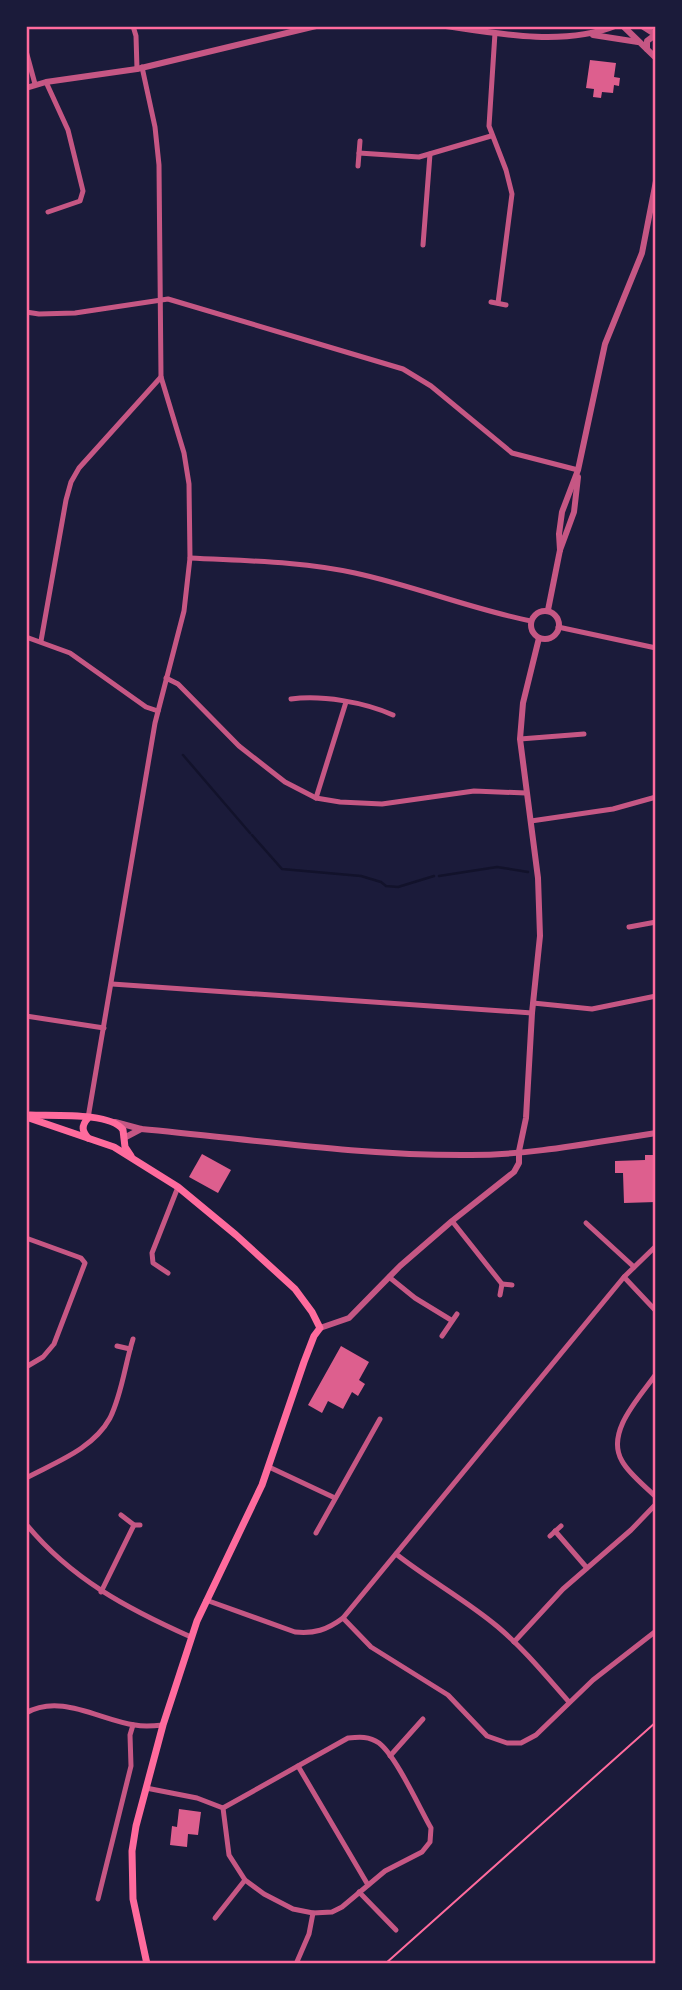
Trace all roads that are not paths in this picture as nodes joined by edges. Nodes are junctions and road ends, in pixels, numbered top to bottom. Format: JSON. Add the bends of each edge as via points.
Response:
{"nodes":[{"id":1,"x":133,"y":26,"type":"edge"},
{"id":2,"x":316,"y":26,"type":"edge"},
{"id":3,"x":446,"y":26,"type":"edge"},
{"id":4,"x":615,"y":26,"type":"edge"},
{"id":5,"x":623,"y":26,"type":"edge"},
{"id":6,"x":642,"y":26,"type":"edge"},
{"id":7,"x":495,"y":33,"type":"junction"},
{"id":8,"x":588,"y":34,"type":"junction"},
{"id":9,"x":655,"y":35,"type":"edge"},
{"id":10,"x":638,"y":42,"type":"junction"},
{"id":11,"x":646,"y":48,"type":"junction"},
{"id":12,"x":26,"y":51,"type":"edge"},
{"id":13,"x":655,"y":59,"type":"edge"},
{"id":14,"x":140,"y":68,"type":"junction"},
{"id":15,"x":46,"y":82,"type":"junction"},
{"id":16,"x":35,"y":84,"type":"junction"},
{"id":17,"x":26,"y":88,"type":"edge"},
{"id":18,"x":491,"y":136,"type":"junction"},
{"id":19,"x":360,"y":141,"type":"dead end"},
{"id":20,"x":359,"y":153,"type":"junction"},
{"id":21,"x":430,"y":154,"type":"junction"},
{"id":22,"x":358,"y":166,"type":"dead end"},
{"id":23,"x":656,"y":181,"type":"edge"},
{"id":24,"x":48,"y":212,"type":"dead end"},
{"id":25,"x":424,"y":245,"type":"dead end"},
{"id":26,"x":159,"y":299,"type":"junction"},
{"id":27,"x":506,"y":304,"type":"dead end"},
{"id":28,"x":26,"y":312,"type":"edge"},
{"id":29,"x":161,"y":377,"type":"junction"},
{"id":30,"x":578,"y":470,"type":"junction"},
{"id":31,"x":190,"y":558,"type":"junction"},
{"id":32,"x":548,"y":610,"type":"junction"},
{"id":33,"x":531,"y":621,"type":"junction"},
{"id":34,"x":558,"y":627,"type":"junction"},
{"id":35,"x":26,"y":637,"type":"edge"},
{"id":36,"x":539,"y":638,"type":"junction"},
{"id":37,"x":41,"y":642,"type":"junction"},
{"id":38,"x":656,"y":648,"type":"edge"},
{"id":39,"x":166,"y":678,"type":"junction"},
{"id":40,"x":291,"y":699,"type":"dead end"},
{"id":41,"x":346,"y":702,"type":"junction"},
{"id":42,"x":158,"y":711,"type":"junction"},
{"id":43,"x":393,"y":715,"type":"dead end"},
{"id":44,"x":584,"y":734,"type":"dead end"},
{"id":45,"x":520,"y":739,"type":"junction"},
{"id":46,"x":526,"y":793,"type":"junction"},
{"id":47,"x":656,"y":797,"type":"edge"},
{"id":48,"x":316,"y":798,"type":"junction"},
{"id":49,"x":531,"y":821,"type":"junction"},
{"id":50,"x":656,"y":922,"type":"edge"},
{"id":51,"x":629,"y":927,"type":"dead end"},
{"id":52,"x":112,"y":984,"type":"junction"},
{"id":53,"x":656,"y":996,"type":"edge"},
{"id":54,"x":533,"y":1003,"type":"junction"},
{"id":55,"x":532,"y":1013,"type":"junction"},
{"id":56,"x":26,"y":1016,"type":"edge"},
{"id":57,"x":104,"y":1028,"type":"junction"},
{"id":58,"x":91,"y":1107,"type":"junction"},
{"id":59,"x":26,"y":1116,"type":"edge"},
{"id":60,"x":88,"y":1118,"type":"junction"},
{"id":61,"x":99,"y":1118,"type":"junction"},
{"id":62,"x":113,"y":1121,"type":"junction"},
{"id":63,"x":141,"y":1129,"type":"junction"},
{"id":64,"x":656,"y":1133,"type":"edge"},
{"id":65,"x":88,"y":1139,"type":"junction"},
{"id":66,"x":124,"y":1139,"type":"junction"},
{"id":67,"x":114,"y":1147,"type":"junction"},
{"id":68,"x":519,"y":1151,"type":"junction"},
{"id":69,"x":132,"y":1158,"type":"junction"},
{"id":70,"x":178,"y":1186,"type":"junction"},
{"id":71,"x":452,"y":1220,"type":"junction"},
{"id":72,"x":586,"y":1223,"type":"dead end"},
{"id":73,"x":26,"y":1238,"type":"edge"},
{"id":74,"x":656,"y":1246,"type":"edge"},
{"id":75,"x":634,"y":1267,"type":"junction"},
{"id":76,"x":168,"y":1273,"type":"dead end"},
{"id":77,"x":389,"y":1277,"type":"junction"},
{"id":78,"x":624,"y":1277,"type":"junction"},
{"id":79,"x":502,"y":1284,"type":"junction"},
{"id":80,"x":512,"y":1285,"type":"dead end"},
{"id":81,"x":500,"y":1295,"type":"dead end"},
{"id":82,"x":656,"y":1311,"type":"edge"},
{"id":83,"x":457,"y":1314,"type":"dead end"},
{"id":84,"x":451,"y":1320,"type":"junction"},
{"id":85,"x":320,"y":1328,"type":"junction"},
{"id":86,"x":442,"y":1336,"type":"dead end"},
{"id":87,"x":133,"y":1339,"type":"dead end"},
{"id":88,"x":117,"y":1346,"type":"dead end"},
{"id":89,"x":130,"y":1349,"type":"junction"},
{"id":90,"x":26,"y":1367,"type":"edge"},
{"id":91,"x":656,"y":1374,"type":"edge"},
{"id":92,"x":380,"y":1419,"type":"dead end"},
{"id":93,"x":269,"y":1467,"type":"junction"},
{"id":94,"x":26,"y":1478,"type":"edge"},
{"id":95,"x":656,"y":1497,"type":"edge"},
{"id":96,"x":335,"y":1498,"type":"junction"},
{"id":97,"x":656,"y":1504,"type":"edge"},
{"id":98,"x":121,"y":1515,"type":"dead end"},
{"id":99,"x":26,"y":1524,"type":"edge"},
{"id":100,"x":561,"y":1526,"type":"dead end"},
{"id":101,"x":316,"y":1533,"type":"dead end"},
{"id":102,"x":396,"y":1553,"type":"junction"},
{"id":103,"x":587,"y":1568,"type":"junction"},
{"id":104,"x":101,"y":1592,"type":"junction"},
{"id":105,"x":206,"y":1600,"type":"junction"},
{"id":106,"x":343,"y":1618,"type":"junction"},
{"id":107,"x":656,"y":1632,"type":"edge"},
{"id":108,"x":191,"y":1637,"type":"junction"},
{"id":109,"x":514,"y":1642,"type":"junction"},
{"id":110,"x":569,"y":1702,"type":"junction"},
{"id":111,"x":26,"y":1713,"type":"edge"},
{"id":112,"x":422,"y":1719,"type":"dead end"},
{"id":113,"x":132,"y":1725,"type":"junction"},
{"id":114,"x":163,"y":1725,"type":"junction"},
{"id":115,"x":390,"y":1756,"type":"junction"},
{"id":116,"x":298,"y":1766,"type":"junction"},
{"id":117,"x":146,"y":1788,"type":"junction"},
{"id":118,"x":223,"y":1808,"type":"junction"},
{"id":119,"x":245,"y":1880,"type":"junction"},
{"id":120,"x":368,"y":1885,"type":"junction"},
{"id":121,"x":359,"y":1892,"type":"junction"},
{"id":122,"x":98,"y":1899,"type":"dead end"},
{"id":123,"x":313,"y":1913,"type":"junction"},
{"id":124,"x":215,"y":1919,"type":"dead end"},
{"id":125,"x":396,"y":1930,"type":"dead end"},
{"id":126,"x":147,"y":1964,"type":"edge"},
{"id":127,"x":296,"y":1964,"type":"edge"}],
"edges":[{"from":1,"to":14,"type":"street"},
{"from":2,"to":14,"type":"street"},
{"from":3,"to":7,"type":"street"},
{"from":4,"to":8,"type":"street"},
{"from":5,"to":10,"type":"street"},
{"from":6,"to":9,"type":"street"},
{"from":7,"to":8,"type":"street"},
{"from":7,"to":18,"type":"street","via":[[488,116]]},
{"from":8,"to":10,"type":"street"},
{"from":9,"to":11,"type":"street"},
{"from":10,"to":11,"type":"street"},
{"from":11,"to":13,"type":"street"},
{"from":12,"to":16,"type":"street"},
{"from":14,"to":15,"type":"street"},
{"from":14,"to":26,"type":"street","via":[[159,165]]},
{"from":15,"to":16,"type":"street"},
{"from":15,"to":24,"type":"street","via":[[68,130],[83,191],[76,204]]},
{"from":16,"to":17,"type":"street"},
{"from":18,"to":21,"type":"street"},
{"from":18,"to":27,"type":"street","via":[[512,194],[494,302]]},
{"from":19,"to":20,"type":"street"},
{"from":20,"to":21,"type":"street"},
{"from":20,"to":22,"type":"street"},
{"from":21,"to":25,"type":"street"},
{"from":23,"to":30,"type":"street","via":[[642,253],[605,344]]},
{"from":26,"to":28,"type":"street","via":[[75,313]]},
{"from":26,"to":29,"type":"street"},
{"from":26,"to":30,"type":"street","via":[[402,369],[431,386],[512,453]]},
{"from":29,"to":31,"type":"street","via":[[189,484]]},
{"from":29,"to":37,"type":"street","via":[[71,482]]},
{"from":30,"to":32,"type":"street","via":[[562,512]]},
{"from":31,"to":33,"type":"street","via":[[325,567]]},
{"from":31,"to":39,"type":"street","via":[[184,611]]},
{"from":32,"to":33,"type":"street"},
{"from":32,"to":34,"type":"street","via":[[558,620]]},
{"from":33,"to":36,"type":"street"},
{"from":34,"to":36,"type":"street","via":[[552,637]]},
{"from":34,"to":38,"type":"street"},
{"from":35,"to":37,"type":"street"},
{"from":36,"to":45,"type":"street","via":[[523,704]]},
{"from":37,"to":42,"type":"street","via":[[70,653]]},
{"from":39,"to":42,"type":"street"},
{"from":39,"to":48,"type":"street","via":[[178,684],[239,746],[285,782]]},
{"from":40,"to":41,"type":"street"},
{"from":41,"to":43,"type":"street"},
{"from":41,"to":48,"type":"street"},
{"from":42,"to":52,"type":"street"},
{"from":44,"to":45,"type":"street"},
{"from":45,"to":46,"type":"street"},
{"from":46,"to":48,"type":"street","via":[[474,791],[382,804]]},
{"from":46,"to":49,"type":"street"},
{"from":47,"to":49,"type":"street","via":[[613,809]]},
{"from":49,"to":54,"type":"street","via":[[540,913]]},
{"from":50,"to":51,"type":"street"},
{"from":52,"to":55,"type":"street"},
{"from":52,"to":57,"type":"street"},
{"from":53,"to":54,"type":"street","via":[[592,1009]]},
{"from":54,"to":55,"type":"street"},
{"from":55,"to":68,"type":"street","via":[[526,1118]]},
{"from":56,"to":57,"type":"street"},
{"from":57,"to":58,"type":"street"},
{"from":58,"to":60,"type":"street"},
{"from":58,"to":61,"type":"street"},
{"from":59,"to":60,"type":"main road"},
{"from":59,"to":65,"type":"main road"},
{"from":60,"to":61,"type":"main road"},
{"from":60,"to":65,"type":"main road","via":[[83,1133]]},
{"from":61,"to":62,"type":"main road"},
{"from":62,"to":63,"type":"street"},
{"from":62,"to":66,"type":"main road","via":[[120,1125]]},
{"from":63,"to":66,"type":"street"},
{"from":63,"to":68,"type":"street","via":[[412,1154]]},
{"from":64,"to":68,"type":"street"},
{"from":65,"to":67,"type":"main road"},
{"from":66,"to":67,"type":"main road"},
{"from":66,"to":69,"type":"main road"},
{"from":67,"to":69,"type":"main road"},
{"from":68,"to":71,"type":"street","via":[[514,1172]]},
{"from":69,"to":70,"type":"main road"},
{"from":70,"to":76,"type":"street","via":[[152,1253],[153,1263]]},
{"from":70,"to":85,"type":"main road","via":[[295,1289]]},
{"from":71,"to":77,"type":"street"},
{"from":71,"to":79,"type":"street"},
{"from":72,"to":75,"type":"street"},
{"from":73,"to":90,"type":"street","via":[[85,1263],[54,1344]]},
{"from":74,"to":75,"type":"street"},
{"from":75,"to":78,"type":"street"},
{"from":77,"to":84,"type":"street"},
{"from":77,"to":85,"type":"street","via":[[349,1318]]},
{"from":78,"to":82,"type":"street"},
{"from":78,"to":102,"type":"street"},
{"from":79,"to":80,"type":"street"},
{"from":79,"to":81,"type":"street"},
{"from":83,"to":84,"type":"street"},
{"from":84,"to":86,"type":"street"},
{"from":85,"to":93,"type":"main road"},
{"from":87,"to":89,"type":"street"},
{"from":88,"to":89,"type":"street"},
{"from":89,"to":94,"type":"street","via":[[113,1410],[99,1433],[76,1452]]},
{"from":91,"to":95,"type":"street","via":[[620,1428],[617,1449],[622,1462]]},
{"from":92,"to":96,"type":"street"},
{"from":93,"to":96,"type":"street"},
{"from":93,"to":105,"type":"main road"},
{"from":96,"to":101,"type":"street"},
{"from":97,"to":103,"type":"street"},
{"from":98,"to":104,"type":"street","via":[[137,1525]]},
{"from":99,"to":104,"type":"street","via":[[55,1557]]},
{"from":100,"to":103,"type":"street","via":[[552,1534]]},
{"from":102,"to":106,"type":"street"},
{"from":102,"to":109,"type":"street"},
{"from":103,"to":109,"type":"street"},
{"from":104,"to":108,"type":"street"},
{"from":105,"to":106,"type":"street","via":[[295,1632],[326,1629]]},
{"from":105,"to":108,"type":"main road"},
{"from":106,"to":110,"type":"street","via":[[371,1647],[448,1695],[493,1739],[508,1743],[528,1740]]},
{"from":107,"to":110,"type":"street"},
{"from":108,"to":114,"type":"main road"},
{"from":109,"to":110,"type":"street"},
{"from":111,"to":113,"type":"street","via":[[57,1705]]},
{"from":112,"to":115,"type":"street"},
{"from":113,"to":114,"type":"street"},
{"from":113,"to":122,"type":"street","via":[[131,1766]]},
{"from":114,"to":117,"type":"main road"},
{"from":115,"to":116,"type":"street","via":[[380,1744],[362,1736],[348,1738]]},
{"from":115,"to":120,"type":"street","via":[[430,1828],[430,1842],[422,1852]]},
{"from":116,"to":118,"type":"street"},
{"from":116,"to":120,"type":"street"},
{"from":117,"to":118,"type":"street"},
{"from":117,"to":126,"type":"main road","via":[[132,1863]]},
{"from":118,"to":119,"type":"street","via":[[229,1855]]},
{"from":119,"to":123,"type":"street","via":[[293,1909]]},
{"from":119,"to":124,"type":"street"},
{"from":120,"to":121,"type":"street"},
{"from":121,"to":123,"type":"street","via":[[332,1912]]},
{"from":121,"to":125,"type":"street"},
{"from":123,"to":127,"type":"street"}]}
